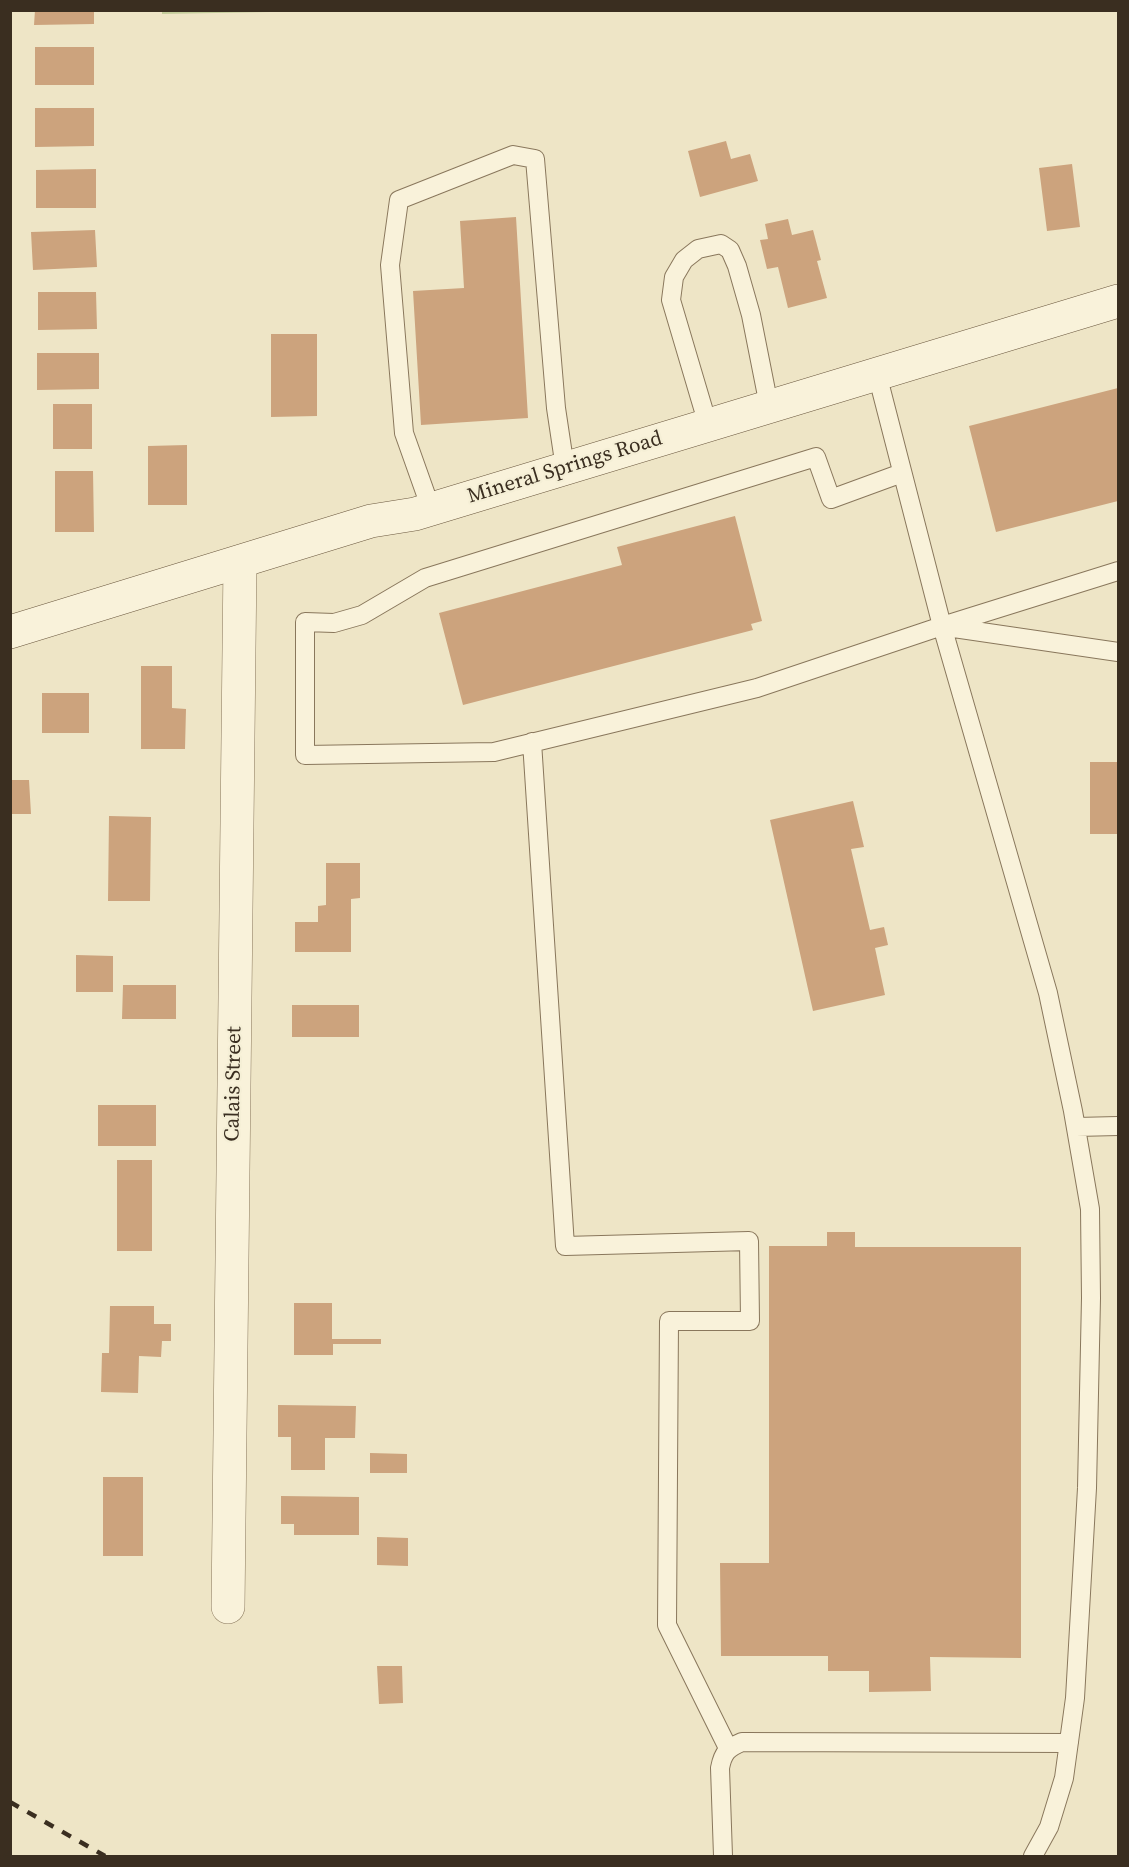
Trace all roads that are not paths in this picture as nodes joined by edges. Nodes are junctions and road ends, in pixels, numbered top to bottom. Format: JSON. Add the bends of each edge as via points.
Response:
{"nodes":[{"id":1,"x":1119,"y":301,"type":"edge"},
{"id":2,"x":877,"y":374,"type":"junction"},
{"id":3,"x":769,"y":406,"type":"junction"},
{"id":4,"x":708,"y":425,"type":"junction"},
{"id":5,"x":564,"y":468,"type":"junction"},
{"id":6,"x":902,"y":473,"type":"junction"},
{"id":7,"x":430,"y":509,"type":"junction"},
{"id":8,"x":240,"y":562,"type":"junction"},
{"id":9,"x":1119,"y":571,"type":"edge"},
{"id":10,"x":942,"y":626,"type":"junction"},
{"id":11,"x":10,"y":632,"type":"edge"},
{"id":12,"x":1119,"y":652,"type":"edge"},
{"id":13,"x":532,"y":742,"type":"junction"},
{"id":14,"x":1119,"y":1126,"type":"edge"},
{"id":15,"x":1076,"y":1127,"type":"junction"},
{"id":16,"x":228,"y":1607,"type":"dead end"},
{"id":17,"x":1069,"y":1743,"type":"junction"},
{"id":18,"x":728,"y":1748,"type":"junction"},
{"id":19,"x":723,"y":1857,"type":"edge"},
{"id":20,"x":1033,"y":1857,"type":"edge"}],
"edges":[{"from":1,"to":2,"type":"street","name":"Mineral Springs Road"},
{"from":2,"to":3,"type":"street","name":"Mineral Springs Road"},
{"from":2,"to":6,"type":"lane"},
{"from":3,"to":4,"type":"street","name":"Mineral Springs Road"},
{"from":3,"to":4,"type":"lane","via":[[752,315],[730,250],[721,244],[698,249],[684,260],[674,277],[671,300]]},
{"from":4,"to":5,"type":"street","name":"Mineral Springs Road"},
{"from":5,"to":7,"type":"street","name":"Mineral Springs Road"},
{"from":5,"to":7,"type":"lane","via":[[535,159],[513,155],[399,200],[390,265],[404,433]]},
{"from":6,"to":10,"type":"lane"},
{"from":6,"to":13,"type":"lane","via":[[831,499],[816,457],[425,578],[362,615],[334,623],[305,622],[305,755],[494,752]]},
{"from":7,"to":8,"type":"street","name":"Mineral Springs Road","via":[[371,521]]},
{"from":8,"to":11,"type":"street","name":"Mineral Springs Road"},
{"from":8,"to":16,"type":"street","name":"Calais Street"},
{"from":9,"to":10,"type":"lane"},
{"from":10,"to":12,"type":"lane"},
{"from":10,"to":13,"type":"lane","via":[[757,688]]},
{"from":10,"to":15,"type":"lane","via":[[1048,993]]},
{"from":13,"to":18,"type":"lane","via":[[565,1246],[749,1241],[750,1321],[669,1321],[667,1625]]},
{"from":14,"to":15,"type":"lane"},
{"from":15,"to":17,"type":"lane","via":[[1089,1209],[1091,1298],[1088,1488],[1076,1698]]},
{"from":17,"to":18,"type":"lane","via":[[742,1742]]},
{"from":17,"to":20,"type":"lane","via":[[1064,1778],[1049,1827]]},
{"from":18,"to":19,"type":"lane","via":[[720,1768]]}]}
